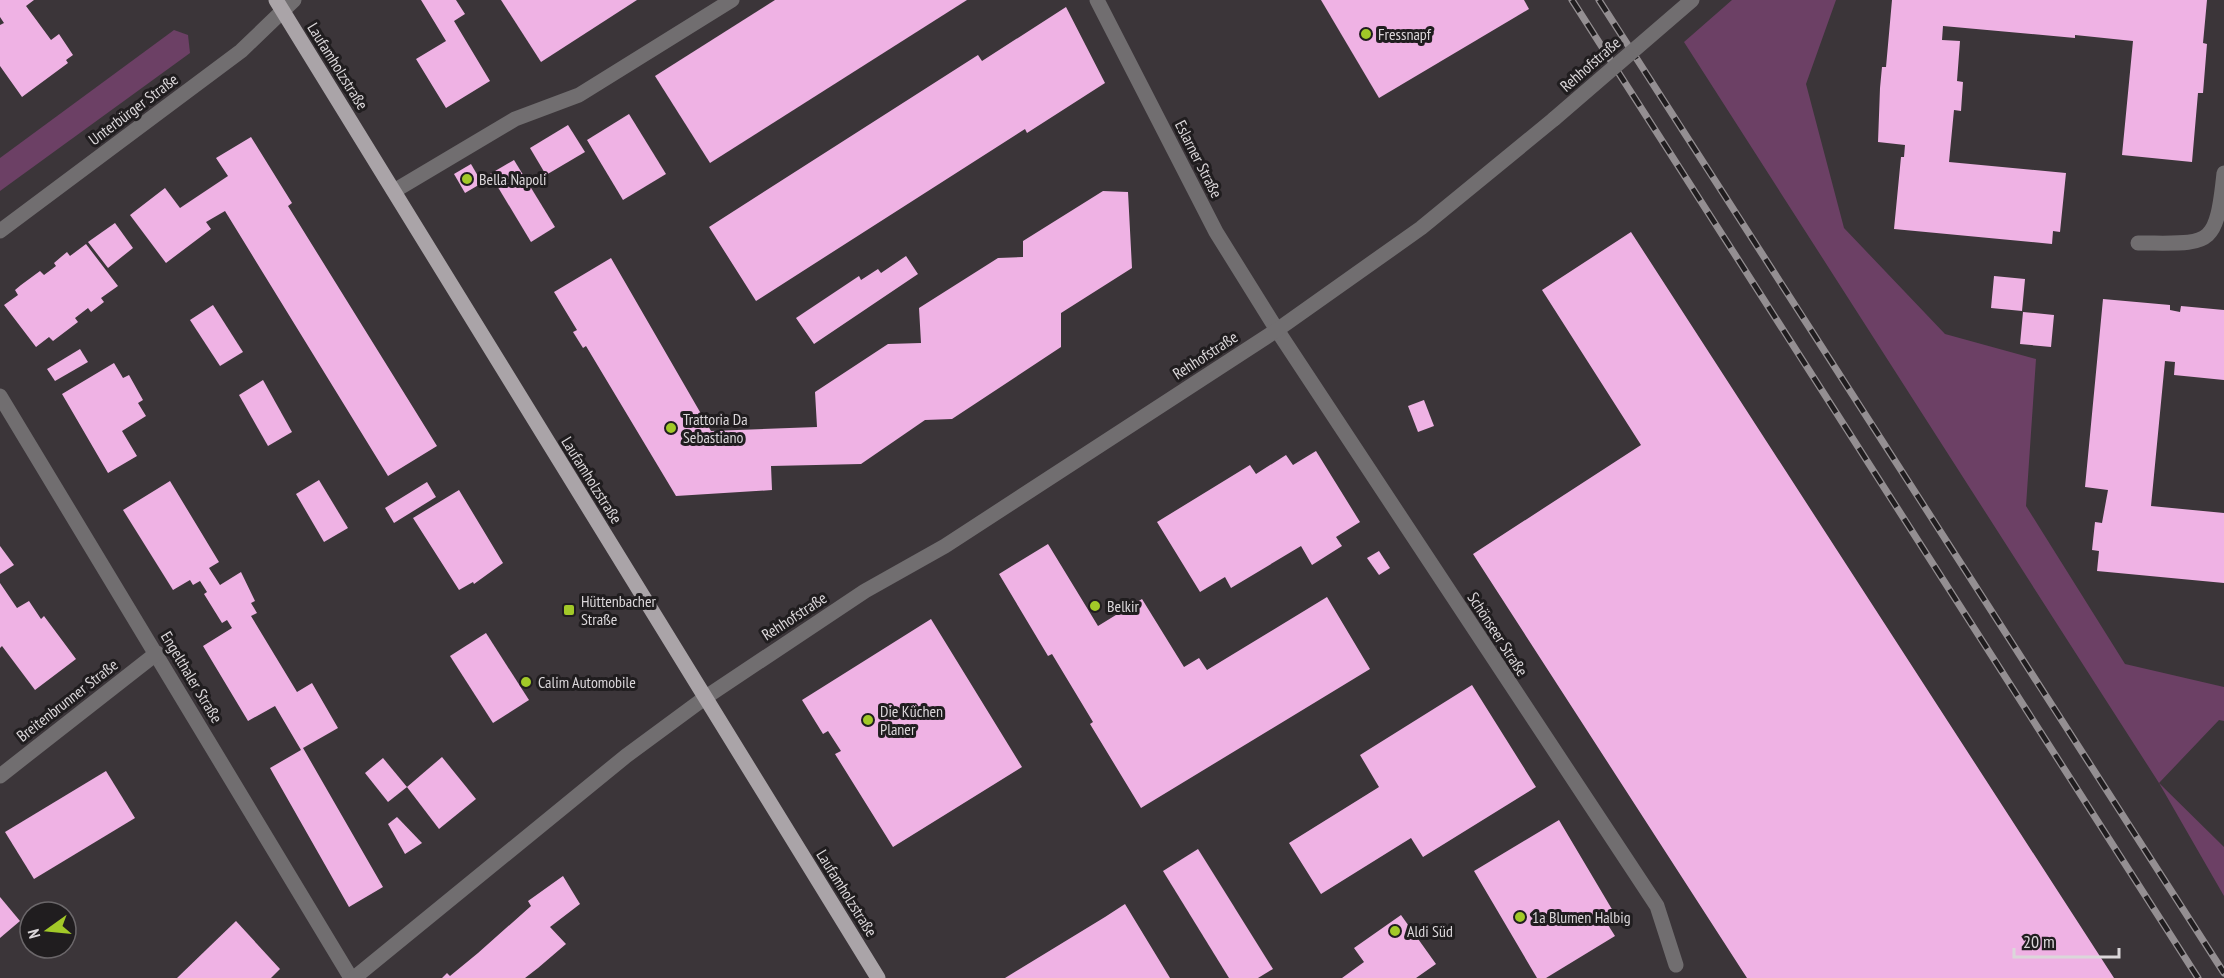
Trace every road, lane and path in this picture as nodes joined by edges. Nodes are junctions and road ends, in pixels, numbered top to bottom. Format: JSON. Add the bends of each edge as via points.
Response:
{"nodes":[{"id":1,"x":732,"y":0,"type":"edge"},
{"id":2,"x":1097,"y":0,"type":"edge"},
{"id":3,"x":1692,"y":0,"type":"edge"},
{"id":4,"x":284,"y":3,"type":"edge"},
{"id":5,"x":2224,"y":173,"type":"edge"},
{"id":6,"x":394,"y":191,"type":"junction"},
{"id":7,"x":0,"y":231,"type":"edge"},
{"id":8,"x":2138,"y":243,"type":"dead end"},
{"id":9,"x":1277,"y":330,"type":"junction"},
{"id":10,"x":0,"y":396,"type":"edge"},
{"id":11,"x":157,"y":653,"type":"junction"},
{"id":12,"x":706,"y":697,"type":"junction"},
{"id":13,"x":0,"y":776,"type":"edge"},
{"id":14,"x":1676,"y":965,"type":"dead end"},
{"id":15,"x":352,"y":978,"type":"edge"},
{"id":16,"x":878,"y":978,"type":"edge"}],
"edges":[{"from":1,"to":6,"type":"street","via":[[579,95],[515,119]]},
{"from":2,"to":9,"type":"street","name":"Eslarner Straße","via":[[1216,232]]},
{"from":3,"to":9,"type":"street","name":"Rehhofstraße","bridge":true,"via":[[1421,228]]},
{"from":4,"to":6,"type":"main road","name":"Laufamholzstraße"},
{"from":4,"to":7,"type":"street","name":"Unterbürger Straße","via":[[241,51]]},
{"from":5,"to":8,"type":"street","via":[[2220,216],[2211,232],[2196,243]]},
{"from":6,"to":12,"type":"main road","name":"Laufamholzstraße"},
{"from":9,"to":12,"type":"street","name":"Rehhofstraße","via":[[945,546],[865,591]]},
{"from":9,"to":14,"type":"street","name":"Schönseer Straße","via":[[1657,906]]},
{"from":10,"to":11,"type":"street","name":"Engelthaler Straße"},
{"from":11,"to":13,"type":"street","name":"Breitenbrunner Straße"},
{"from":11,"to":15,"type":"street","name":"Engelthaler Straße"},
{"from":12,"to":15,"type":"street","via":[[626,756]]},
{"from":12,"to":16,"type":"main road","name":"Laufamholzstraße"}]}
